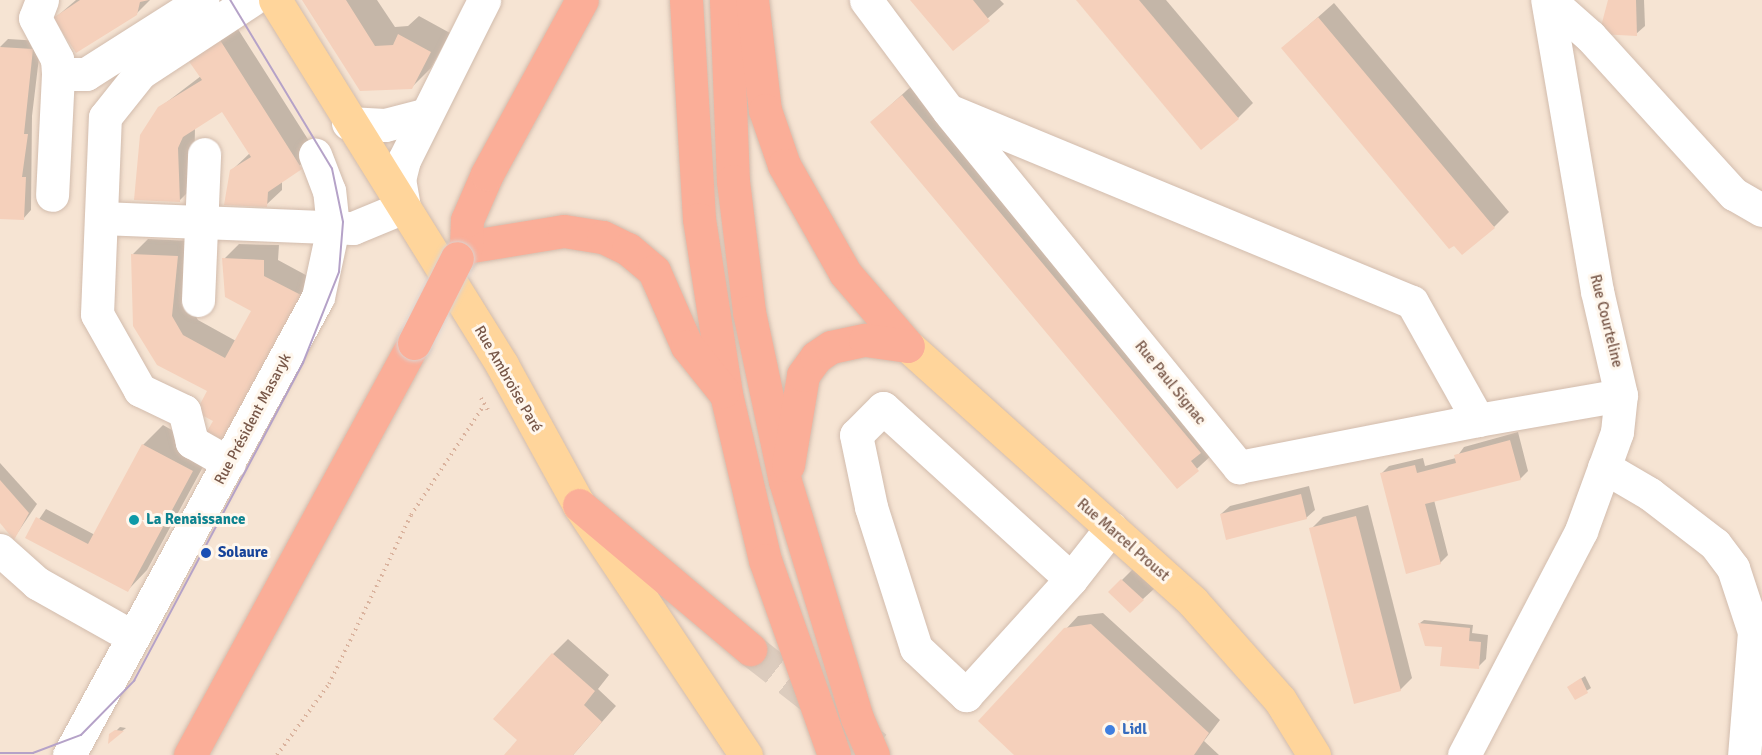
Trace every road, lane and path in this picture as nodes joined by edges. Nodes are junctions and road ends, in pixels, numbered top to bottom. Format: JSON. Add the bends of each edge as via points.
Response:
{"nodes":[{"id":1,"x":42,"y":0,"type":"edge"},
{"id":2,"x":202,"y":0,"type":"edge"},
{"id":3,"x":251,"y":0,"type":"edge"},
{"id":4,"x":275,"y":0,"type":"edge"},
{"id":5,"x":484,"y":0,"type":"edge"},
{"id":6,"x":582,"y":0,"type":"edge"},
{"id":7,"x":687,"y":0,"type":"edge"},
{"id":8,"x":726,"y":0,"type":"edge"},
{"id":9,"x":752,"y":0,"type":"edge"},
{"id":10,"x":866,"y":0,"type":"edge"},
{"id":11,"x":1548,"y":0,"type":"edge"},
{"id":12,"x":58,"y":74,"type":"junction"},
{"id":13,"x":948,"y":110,"type":"junction"},
{"id":14,"x":424,"y":115,"type":"junction"},
{"id":15,"x":348,"y":123,"type":"junction"},
{"id":16,"x":204,"y":154,"type":"dead end"},
{"id":17,"x":315,"y":155,"type":"dead end"},
{"id":18,"x":52,"y":195,"type":"dead end"},
{"id":19,"x":404,"y":207,"type":"junction"},
{"id":20,"x":1762,"y":210,"type":"edge"},
{"id":21,"x":101,"y":218,"type":"junction"},
{"id":22,"x":201,"y":222,"type":"junction"},
{"id":23,"x":333,"y":227,"type":"junction"},
{"id":24,"x":462,"y":253,"type":"junction"},
{"id":25,"x":198,"y":300,"type":"dead end"},
{"id":26,"x":908,"y":346,"type":"junction"},
{"id":27,"x":726,"y":394,"type":"junction"},
{"id":28,"x":1621,"y":395,"type":"junction"},
{"id":29,"x":484,"y":405,"type":"dead end"},
{"id":30,"x":1478,"y":420,"type":"junction"},
{"id":31,"x":229,"y":463,"type":"junction"},
{"id":32,"x":1604,"y":467,"type":"junction"},
{"id":33,"x":785,"y":481,"type":"junction"},
{"id":34,"x":579,"y":505,"type":"junction"},
{"id":35,"x":1111,"y":528,"type":"junction"},
{"id":36,"x":1715,"y":544,"type":"junction"},
{"id":37,"x":0,"y":550,"type":"edge"},
{"id":38,"x":1762,"y":574,"type":"edge"},
{"id":39,"x":1071,"y":579,"type":"junction"},
{"id":40,"x":117,"y":628,"type":"dead end"},
{"id":41,"x":750,"y":649,"type":"tunnel mouth"},
{"id":42,"x":215,"y":716,"type":"junction"},
{"id":43,"x":69,"y":755,"type":"edge"},
{"id":44,"x":190,"y":755,"type":"edge"},
{"id":45,"x":206,"y":755,"type":"edge"},
{"id":46,"x":277,"y":755,"type":"edge"},
{"id":47,"x":746,"y":755,"type":"edge"},
{"id":48,"x":834,"y":755,"type":"edge"},
{"id":49,"x":873,"y":755,"type":"edge"},
{"id":50,"x":1314,"y":755,"type":"edge"},
{"id":51,"x":1464,"y":755,"type":"edge"},
{"id":52,"x":1744,"y":755,"type":"edge"}],
"edges":[{"from":1,"to":12,"type":"street","via":[[35,18],[57,59]]},
{"from":2,"to":12,"type":"street","via":[[86,74]]},
{"from":3,"to":21,"type":"street","via":[[140,73],[105,117]]},
{"from":4,"to":15,"type":"main road","name":"Rue Ambroise Paré"},
{"from":5,"to":14,"type":"street"},
{"from":6,"to":24,"type":"highway","via":[[487,174],[467,220]]},
{"from":7,"to":27,"type":"highway","via":[[699,219]]},
{"from":8,"to":33,"type":"highway","via":[[733,181],[747,300]]},
{"from":9,"to":26,"type":"highway","via":[[765,110],[784,165],[845,273]]},
{"from":10,"to":13,"type":"street","name":"Rue Paul Signac"},
{"from":11,"to":20,"type":"street","via":[[1590,36],[1734,194]]},
{"from":11,"to":28,"type":"street","name":"Rue Courteline","via":[[1597,291]]},
{"from":12,"to":18,"type":"street"},
{"from":13,"to":30,"type":"street","via":[[1412,302]]},
{"from":13,"to":30,"type":"street","name":"Rue Paul Signac","via":[[1239,467]]},
{"from":14,"to":15,"type":"street","via":[[385,125]]},
{"from":14,"to":19,"type":"street","via":[[399,180]]},
{"from":15,"to":19,"type":"main road","name":"Rue Ambroise Paré"},
{"from":16,"to":22,"type":"street"},
{"from":17,"to":23,"type":"street","name":"Rue Président Masaryk","via":[[329,191]]},
{"from":19,"to":23,"type":"street","via":[[369,225]]},
{"from":19,"to":34,"type":"main road","name":"Rue Ambroise Paré","via":[[502,365]]},
{"from":21,"to":22,"type":"street"},
{"from":21,"to":31,"type":"street","via":[[97,314],[140,390],[184,411],[192,442]]},
{"from":22,"to":23,"type":"street"},
{"from":22,"to":25,"type":"street"},
{"from":23,"to":31,"type":"street","name":"Rue Président Masaryk","via":[[318,297]]},
{"from":24,"to":27,"type":"highway","via":[[564,231],[603,237],[628,249],[654,271],[687,346]]},
{"from":24,"to":42,"type":"highway","bridge":true},
{"from":26,"to":33,"type":"highway","via":[[865,340],[831,348],[816,357],[803,375]]},
{"from":26,"to":35,"type":"main road","name":"Rue Marcel Proust"},
{"from":27,"to":48,"type":"highway","via":[[765,560]]},
{"from":28,"to":30,"type":"street","name":"Rue Paul Signac"},
{"from":28,"to":32,"type":"street","name":"Rue Courteline","via":[[1617,432]]},
{"from":29,"to":46,"type":"path","via":[[411,515],[329,684]]},
{"from":31,"to":43,"type":"street","name":"Rue Président Masaryk"},
{"from":32,"to":36,"type":"street","via":[[1650,494]]},
{"from":32,"to":51,"type":"street","name":"Rue Courteline","via":[[1581,531]]},
{"from":33,"to":49,"type":"highway","via":[[853,708]]},
{"from":34,"to":41,"type":"highway"},
{"from":34,"to":47,"type":"main road","name":"Rue Ambroise Paré"},
{"from":35,"to":39,"type":"street"},
{"from":35,"to":50,"type":"main road","name":"Rue Marcel Proust","via":[[1243,653]]},
{"from":36,"to":38,"type":"street"},
{"from":36,"to":52,"type":"street","via":[[1748,601],[1754,632]]},
{"from":37,"to":40,"type":"street","via":[[37,583]]},
{"from":39,"to":39,"type":"street","via":[[966,695],[916,648],[871,507],[856,435],[883,408]]},
{"from":42,"to":44,"type":"highway"},
{"from":42,"to":45,"type":"highway"}]}
